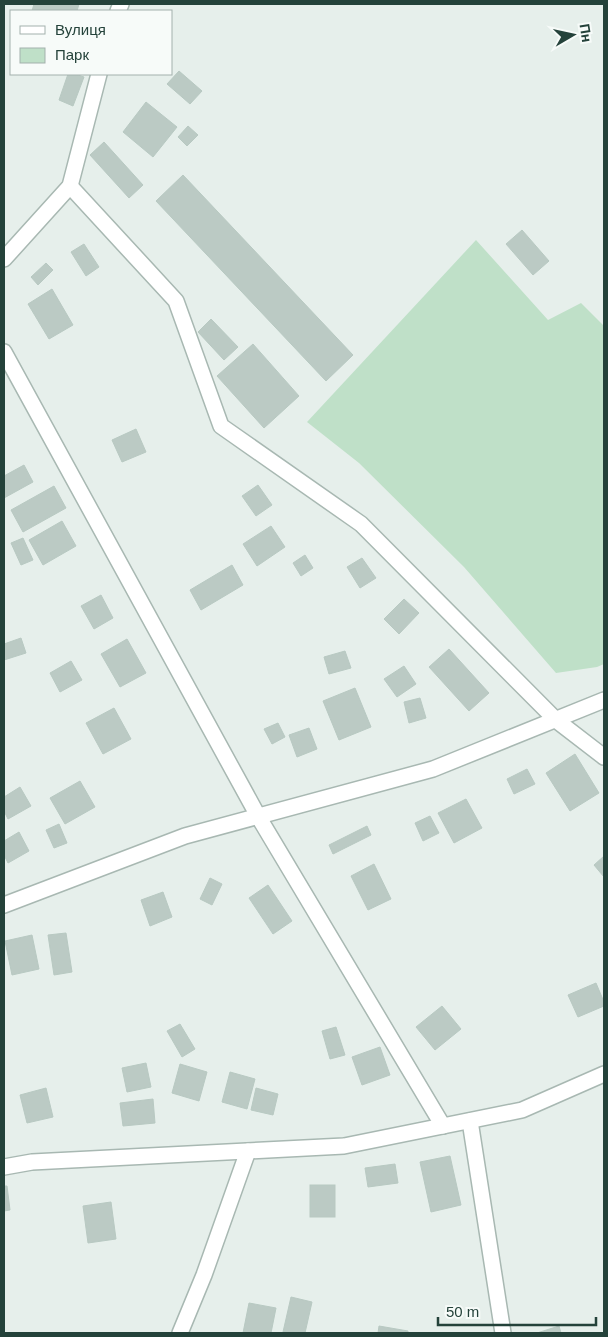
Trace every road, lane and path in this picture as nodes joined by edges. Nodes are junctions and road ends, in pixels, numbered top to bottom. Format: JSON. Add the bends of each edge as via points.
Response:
{"nodes":[{"id":1,"x":99,"y":75,"type":"edge"},
{"id":2,"x":70,"y":186,"type":"junction"},
{"id":3,"x":4,"y":259,"type":"edge"},
{"id":4,"x":4,"y":352,"type":"edge"},
{"id":5,"x":604,"y":700,"type":"edge"},
{"id":6,"x":556,"y":720,"type":"junction"},
{"id":7,"x":604,"y":757,"type":"edge"},
{"id":8,"x":258,"y":816,"type":"junction"},
{"id":9,"x":4,"y":905,"type":"edge"},
{"id":10,"x":604,"y":1074,"type":"edge"},
{"id":11,"x":470,"y":1121,"type":"junction"},
{"id":12,"x":442,"y":1126,"type":"junction"},
{"id":13,"x":248,"y":1151,"type":"junction"},
{"id":14,"x":4,"y":1167,"type":"edge"},
{"id":15,"x":180,"y":1333,"type":"edge"},
{"id":16,"x":503,"y":1333,"type":"edge"}],
"edges":[{"from":1,"to":2,"type":"street"},
{"from":2,"to":3,"type":"street"},
{"from":2,"to":6,"type":"street","via":[[176,301],[221,426],[361,524]]},
{"from":4,"to":8,"type":"street"},
{"from":5,"to":6,"type":"street"},
{"from":6,"to":7,"type":"street"},
{"from":6,"to":8,"type":"street","via":[[433,769]]},
{"from":8,"to":9,"type":"street","via":[[185,836]]},
{"from":8,"to":12,"type":"street"},
{"from":10,"to":11,"type":"street","via":[[522,1110]]},
{"from":11,"to":12,"type":"street"},
{"from":11,"to":16,"type":"street"},
{"from":12,"to":13,"type":"street","via":[[344,1146]]},
{"from":13,"to":14,"type":"street","via":[[32,1162]]},
{"from":13,"to":15,"type":"street"}]}
